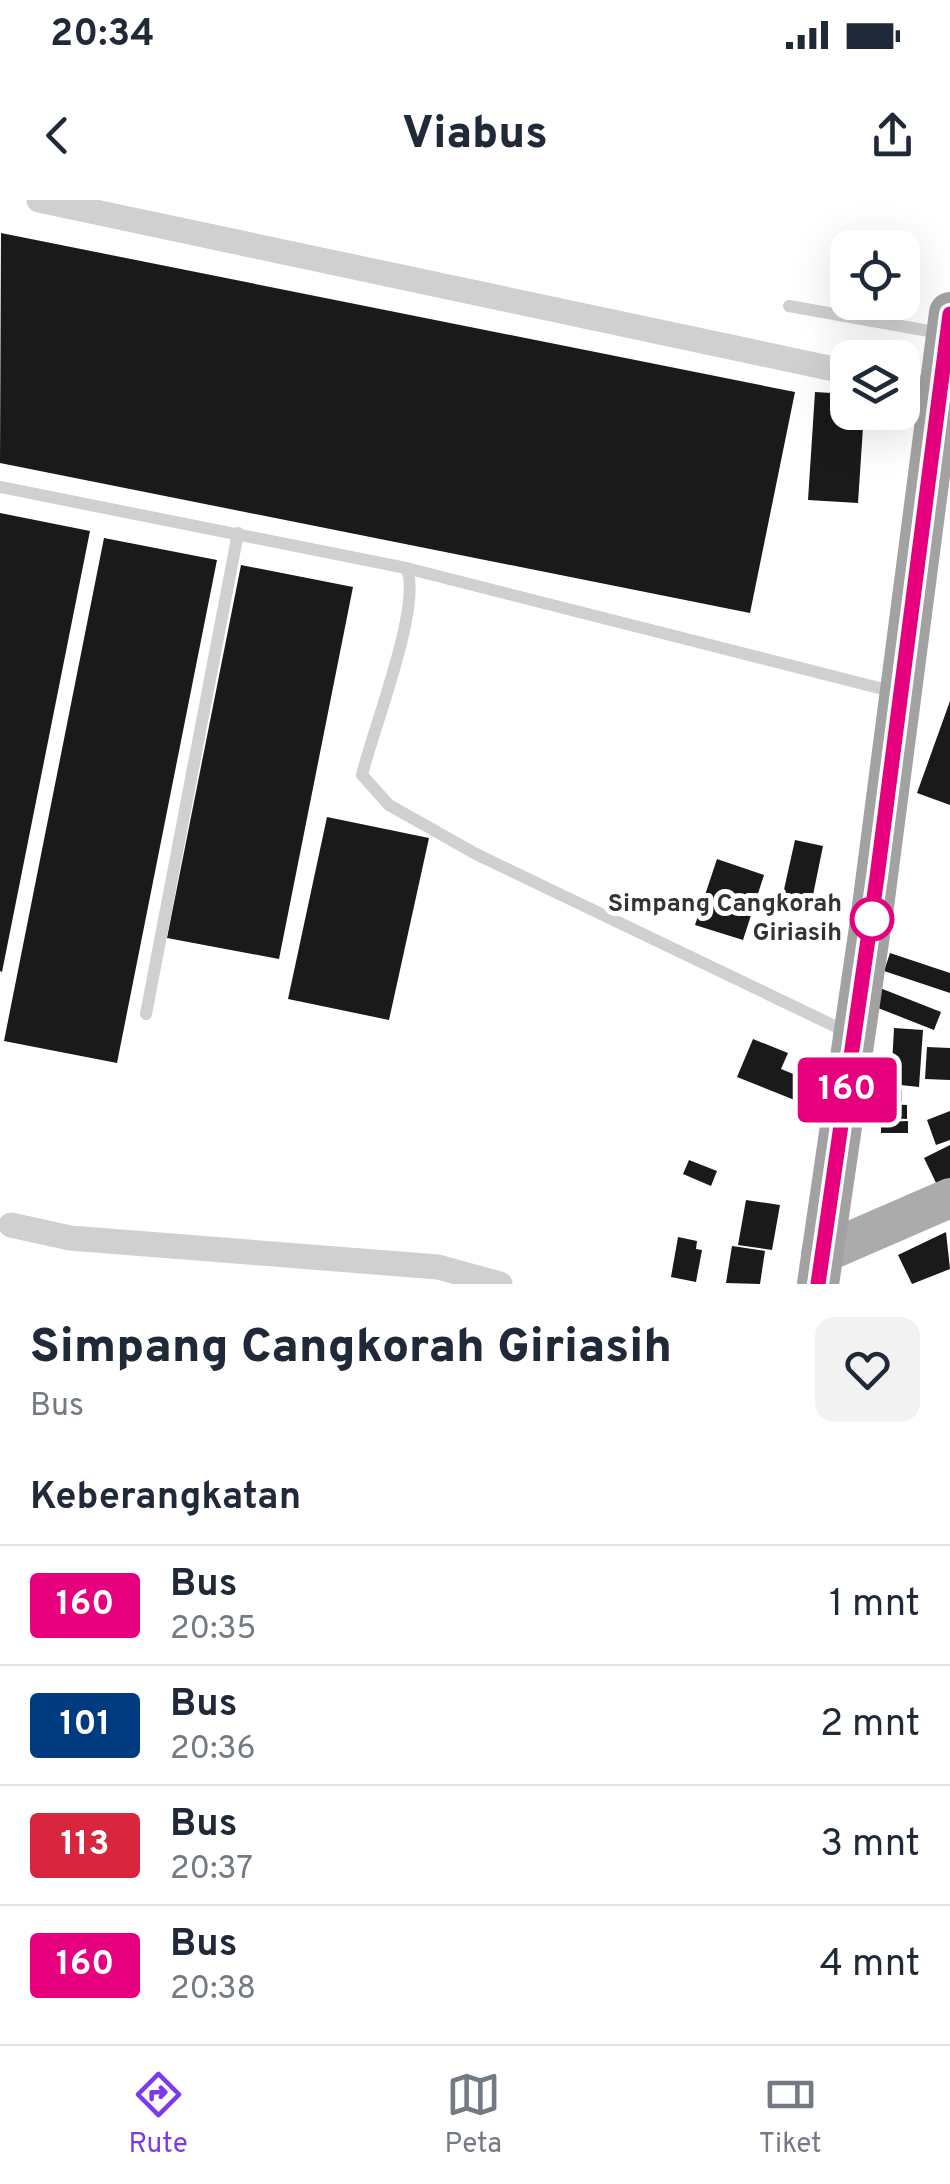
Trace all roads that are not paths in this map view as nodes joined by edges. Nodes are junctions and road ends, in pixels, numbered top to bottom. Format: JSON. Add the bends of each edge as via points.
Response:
{"nodes":[{"id":1,"x":39,"y":200,"type":"edge"},
{"id":2,"x":789,"y":306,"type":"dead end"},
{"id":3,"x":939,"y":359,"type":"edge"},
{"id":4,"x":830,"y":368,"type":"edge"},
{"id":5,"x":0,"y":488,"type":"edge"},
{"id":6,"x":937,"y":516,"type":"edge"},
{"id":7,"x":238,"y":533,"type":"junction"},
{"id":8,"x":406,"y":568,"type":"junction"},
{"id":9,"x":902,"y":694,"type":"junction"},
{"id":10,"x":146,"y":1014,"type":"dead end"},
{"id":11,"x":856,"y":1037,"type":"junction"},
{"id":12,"x":950,"y":1198,"type":"edge"},
{"id":13,"x":11,"y":1225,"type":"dead end"},
{"id":14,"x":820,"y":1269,"type":"edge"},
{"id":15,"x":500,"y":1284,"type":"edge"}],
"edges":[{"from":1,"to":4,"type":"street"},
{"from":2,"to":3,"type":"lane"},
{"from":3,"to":6,"type":"highway"},
{"from":5,"to":7,"type":"lane"},
{"from":6,"to":9,"type":"highway"},
{"from":7,"to":8,"type":"lane"},
{"from":7,"to":10,"type":"lane"},
{"from":8,"to":9,"type":"lane"},
{"from":8,"to":11,"type":"lane","via":[[406,625],[362,775],[374,792],[476,854]]},
{"from":9,"to":11,"type":"highway"},
{"from":11,"to":14,"type":"highway"},
{"from":12,"to":14,"type":"main road"},
{"from":13,"to":15,"type":"street","via":[[70,1238],[438,1267]]}]}
